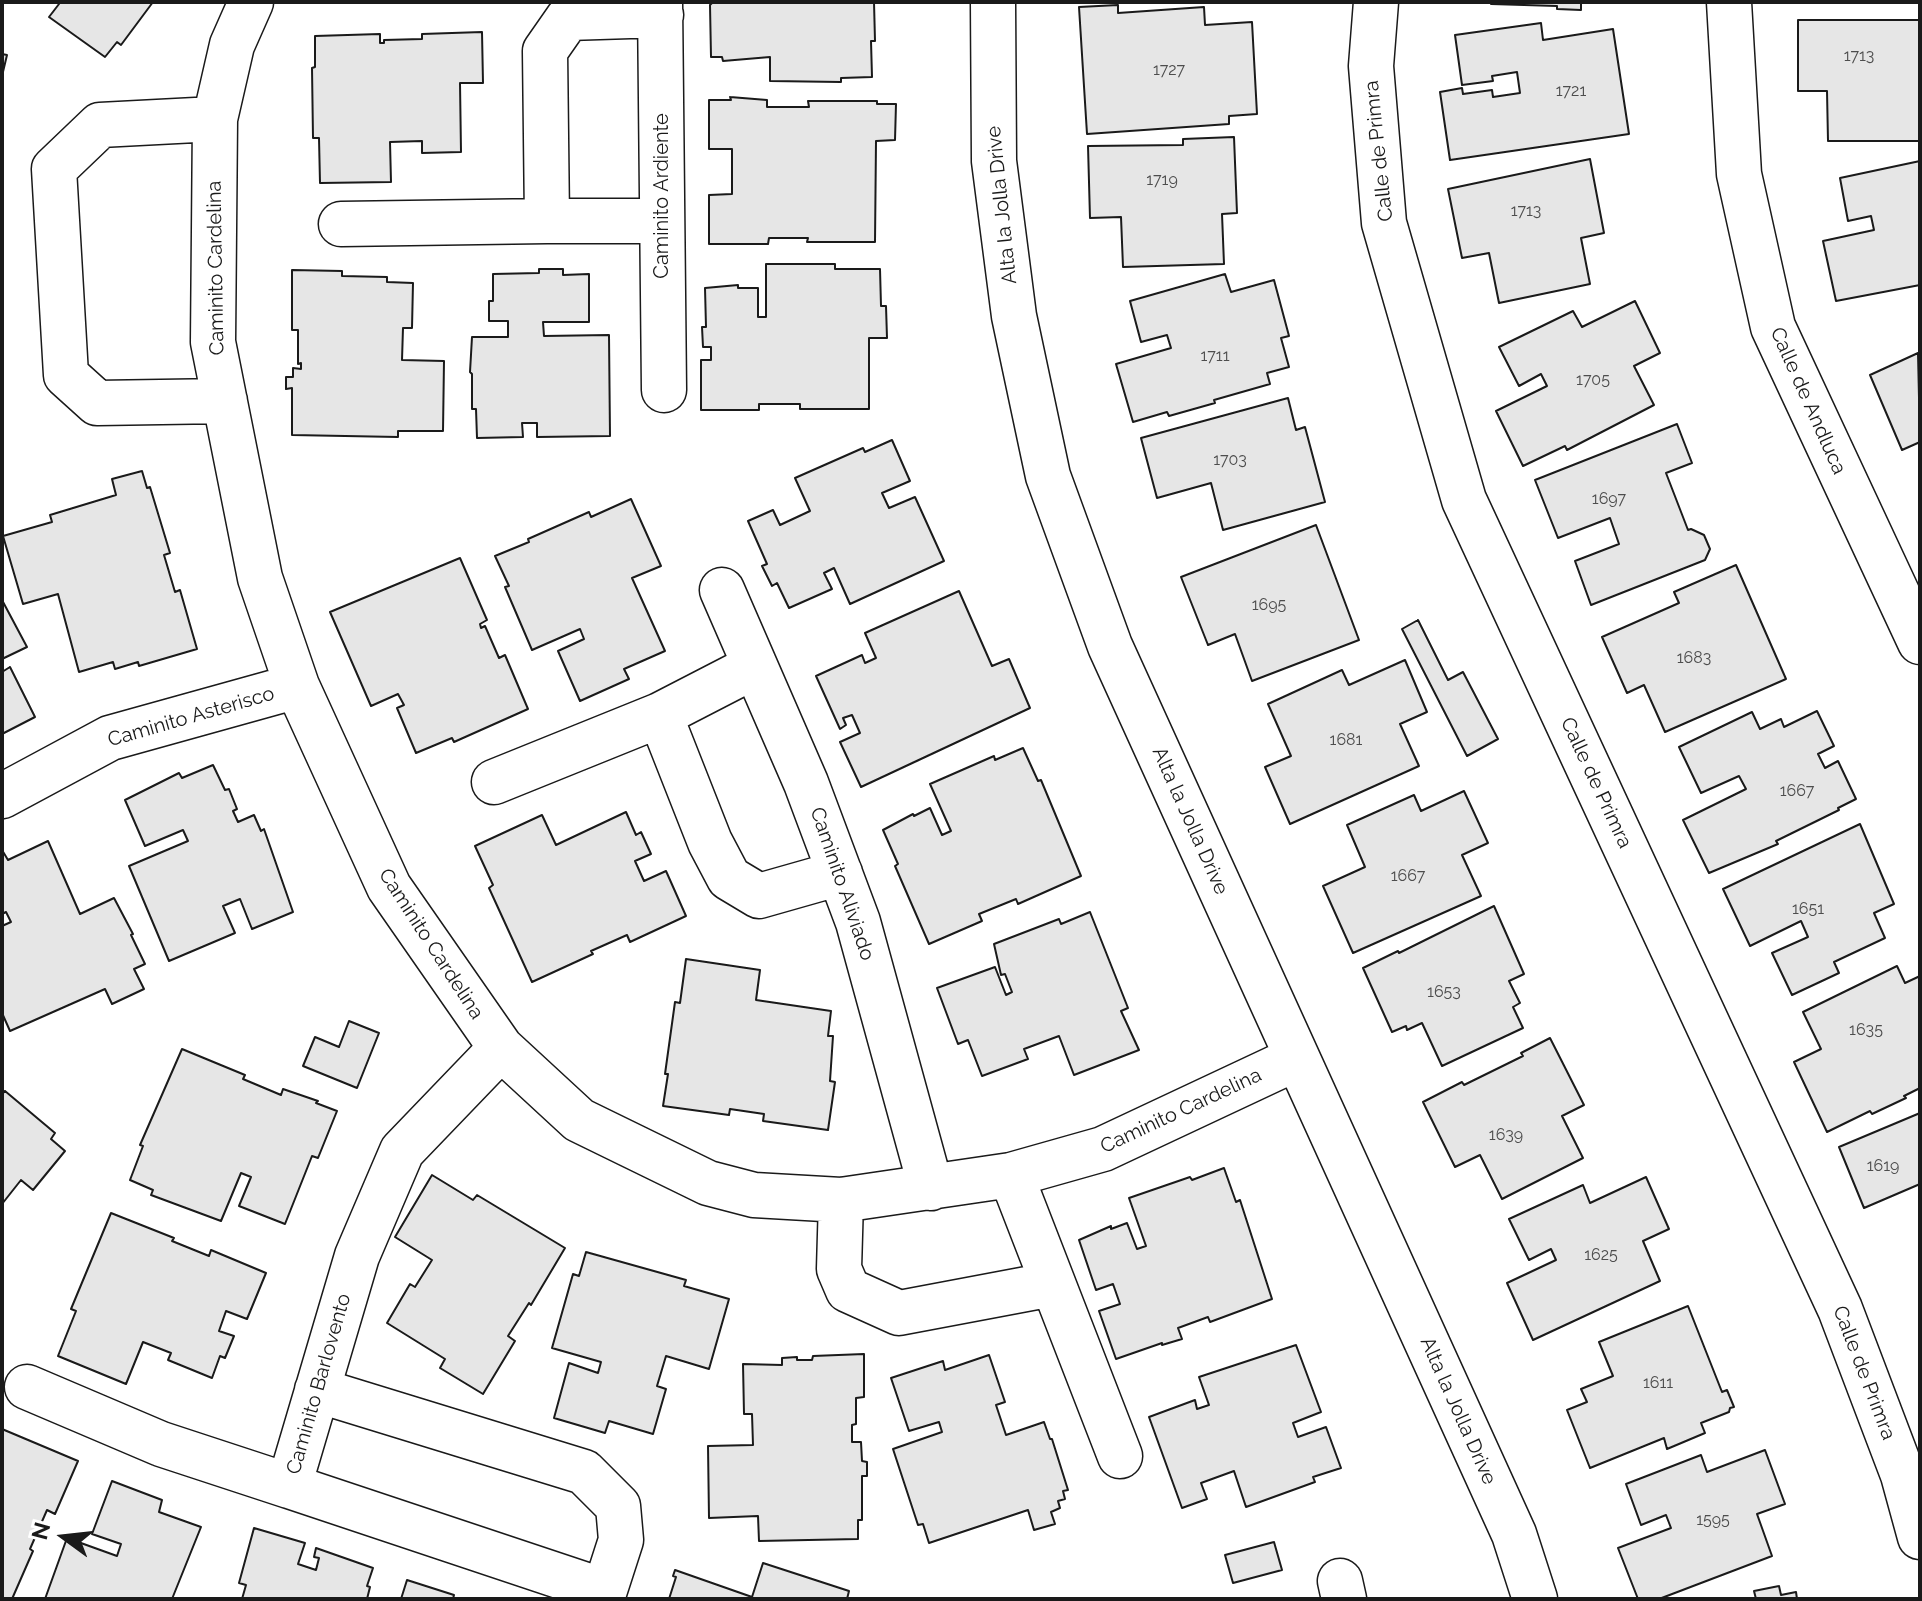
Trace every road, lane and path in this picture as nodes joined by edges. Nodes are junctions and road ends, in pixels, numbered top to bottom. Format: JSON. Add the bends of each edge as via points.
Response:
{"nodes":[{"id":1,"x":251,"y":2,"type":"edge"},
{"id":2,"x":993,"y":2,"type":"edge"},
{"id":3,"x":1376,"y":2,"type":"edge"},
{"id":4,"x":1729,"y":2,"type":"edge"},
{"id":5,"x":660,"y":9,"type":"edge"},
{"id":6,"x":215,"y":119,"type":"junction"},
{"id":7,"x":547,"y":221,"type":"junction"},
{"id":8,"x":662,"y":221,"type":"junction"},
{"id":9,"x":341,"y":224,"type":"dead end"},
{"id":10,"x":664,"y":390,"type":"dead end"},
{"id":11,"x":225,"y":401,"type":"junction"},
{"id":12,"x":722,"y":590,"type":"dead end"},
{"id":13,"x":1920,"y":642,"type":"edge"},
{"id":14,"x":755,"y":666,"type":"junction"},
{"id":15,"x":297,"y":686,"type":"junction"},
{"id":16,"x":660,"y":715,"type":"junction"},
{"id":17,"x":494,"y":782,"type":"dead end"},
{"id":18,"x":2,"y":796,"type":"edge"},
{"id":19,"x":840,"y":873,"type":"junction"},
{"id":20,"x":501,"y":1048,"type":"junction"},
{"id":21,"x":1297,"y":1058,"type":"junction"},
{"id":22,"x":1011,"y":1175,"type":"junction"},
{"id":23,"x":931,"y":1188,"type":"junction"},
{"id":24,"x":841,"y":1200,"type":"junction"},
{"id":25,"x":1053,"y":1284,"type":"junction"},
{"id":26,"x":27,"y":1387,"type":"dead end"},
{"id":27,"x":317,"y":1390,"type":"junction"},
{"id":28,"x":1120,"y":1456,"type":"dead end"},
{"id":29,"x":289,"y":1486,"type":"junction"},
{"id":30,"x":1920,"y":1537,"type":"edge"},
{"id":31,"x":603,"y":1595,"type":"edge"},
{"id":32,"x":1535,"y":1599,"type":"edge"}],
"edges":[{"from":1,"to":6,"type":"street","name":"Caminito Cardelina","via":[[232,45]]},
{"from":2,"to":21,"type":"street","name":"Alta la Jolla Drive","via":[[994,161],[1014,316],[1048,476],[1110,646]]},
{"from":3,"to":30,"type":"street","name":"Calle de Primra","via":[[1371,66],[1384,223],[1464,500],[1840,1309],[1903,1475]]},
{"from":4,"to":13,"type":"street","name":"Calle de Andluca","via":[[1739,174],[1773,327]]},
{"from":5,"to":7,"type":"street","via":[[568,18],[545,51]]},
{"from":5,"to":8,"type":"street","name":"Caminito Ardiente"},
{"from":6,"to":11,"type":"street","name":"Caminito Cardelina","via":[[213,342]]},
{"from":6,"to":11,"type":"street","via":[[100,125],[54,169],[66,375],[97,403]]},
{"from":7,"to":8,"type":"street"},
{"from":7,"to":9,"type":"street"},
{"from":8,"to":10,"type":"street","name":"Caminito Ardiente"},
{"from":11,"to":15,"type":"street","name":"Caminito Cardelina","via":[[260,578]]},
{"from":12,"to":14,"type":"street","name":"Caminito Aliviado"},
{"from":14,"to":16,"type":"street"},
{"from":14,"to":19,"type":"street","name":"Caminito Aliviado"},
{"from":15,"to":18,"type":"street","name":"Caminito Asterisco","via":[[110,738]]},
{"from":15,"to":20,"type":"street","name":"Caminito Cardelina","via":[[389,887]]},
{"from":16,"to":17,"type":"street"},
{"from":16,"to":19,"type":"street","via":[[729,878],[759,896]]},
{"from":19,"to":23,"type":"street","name":"Caminito Aliviado"},
{"from":20,"to":24,"type":"street","name":"Caminito Cardelina","via":[[579,1120],[708,1183],[754,1195]]},
{"from":20,"to":27,"type":"street","name":"Caminito Barlovento","via":[[402,1151],[357,1256]]},
{"from":21,"to":22,"type":"street","name":"Caminito Cardelina","via":[[1103,1149]]},
{"from":21,"to":32,"type":"street","name":"Alta la Jolla Drive","via":[[1514,1534]]},
{"from":22,"to":23,"type":"street","name":"Caminito Cardelina"},
{"from":22,"to":25,"type":"street"},
{"from":23,"to":24,"type":"street","name":"Caminito Cardelina"},
{"from":24,"to":25,"type":"street","via":[[839,1269],[848,1290],[899,1313]]},
{"from":25,"to":28,"type":"street"},
{"from":26,"to":29,"type":"street","via":[[161,1444]]},
{"from":27,"to":29,"type":"street","name":"Caminito Barlovento"},
{"from":27,"to":31,"type":"street","via":[[584,1472],[618,1506],[621,1540]]},
{"from":29,"to":31,"type":"street","name":"Caminito Barlovento"}]}
